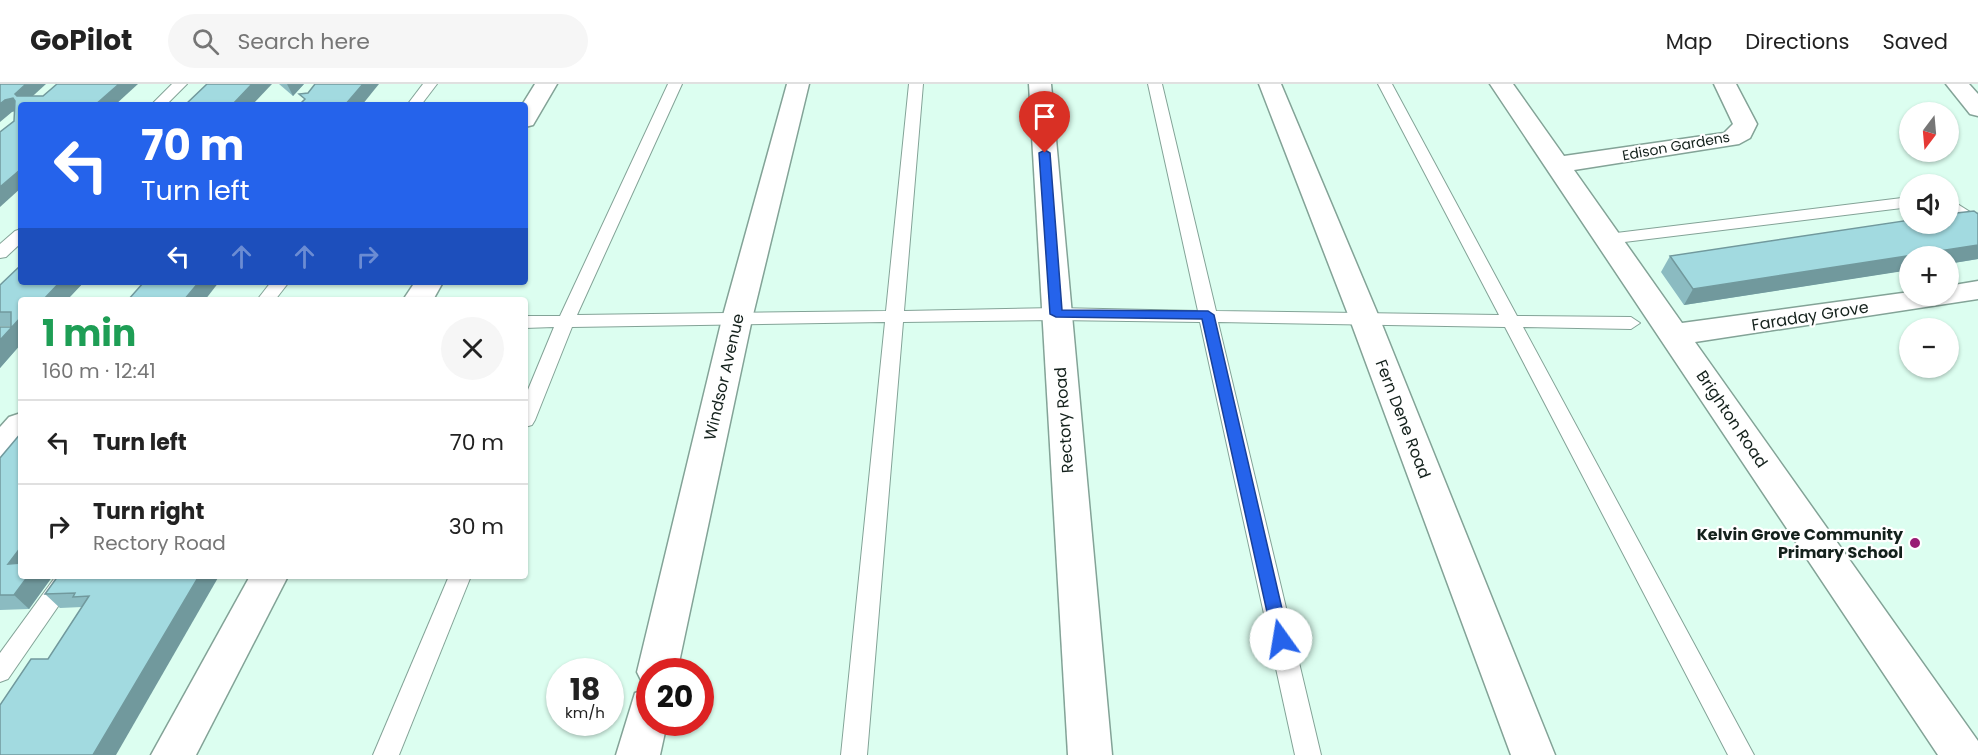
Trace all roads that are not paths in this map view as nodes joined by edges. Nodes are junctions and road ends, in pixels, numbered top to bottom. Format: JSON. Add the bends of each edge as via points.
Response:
{"nodes":[{"id":1,"x":180,"y":84,"type":"edge"},
{"id":2,"x":430,"y":84,"type":"edge"},
{"id":3,"x":546,"y":84,"type":"edge"},
{"id":4,"x":675,"y":84,"type":"edge"},
{"id":5,"x":798,"y":84,"type":"edge"},
{"id":6,"x":916,"y":84,"type":"edge"},
{"id":7,"x":1040,"y":84,"type":"edge"},
{"id":8,"x":1155,"y":84,"type":"edge"},
{"id":9,"x":1270,"y":84,"type":"edge"},
{"id":10,"x":1385,"y":84,"type":"edge"},
{"id":11,"x":1501,"y":84,"type":"edge"},
{"id":12,"x":1725,"y":84,"type":"edge"},
{"id":13,"x":1957,"y":84,"type":"edge"},
{"id":14,"x":161,"y":102,"type":"edge"},
{"id":15,"x":416,"y":102,"type":"edge"},
{"id":16,"x":1976,"y":105,"type":"edge"},
{"id":17,"x":528,"y":115,"type":"edge"},
{"id":18,"x":1557,"y":165,"type":"junction"},
{"id":19,"x":1899,"y":203,"type":"edge"},
{"id":20,"x":1959,"y":210,"type":"edge"},
{"id":21,"x":1978,"y":224,"type":"edge"},
{"id":22,"x":18,"y":237,"type":"edge"},
{"id":23,"x":1608,"y":239,"type":"junction"},
{"id":24,"x":0,"y":253,"type":"edge"},
{"id":25,"x":278,"y":285,"type":"edge"},
{"id":26,"x":1978,"y":290,"type":"edge"},
{"id":27,"x":1959,"y":293,"type":"edge"},
{"id":28,"x":268,"y":297,"type":"edge"},
{"id":29,"x":1899,"y":302,"type":"edge"},
{"id":30,"x":1056,"y":314,"type":"junction"},
{"id":31,"x":1208,"y":315,"type":"junction"},
{"id":32,"x":895,"y":316,"type":"junction"},
{"id":33,"x":1364,"y":317,"type":"junction"},
{"id":34,"x":737,"y":319,"type":"junction"},
{"id":35,"x":1512,"y":320,"type":"junction"},
{"id":36,"x":566,"y":321,"type":"junction"},
{"id":37,"x":528,"y":322,"type":"edge"},
{"id":38,"x":1631,"y":322,"type":"dead end"},
{"id":39,"x":1674,"y":334,"type":"junction"},
{"id":40,"x":528,"y":413,"type":"edge"},
{"id":41,"x":18,"y":427,"type":"edge"},
{"id":42,"x":0,"y":448,"type":"edge"},
{"id":43,"x":66,"y":579,"type":"edge"},
{"id":44,"x":267,"y":579,"type":"edge"},
{"id":45,"x":459,"y":579,"type":"edge"},
{"id":46,"x":660,"y":658,"type":"edge"},
{"id":47,"x":0,"y":672,"type":"edge"},
{"id":48,"x":643,"y":736,"type":"edge"},
{"id":49,"x":173,"y":755,"type":"edge"},
{"id":50,"x":386,"y":755,"type":"edge"},
{"id":51,"x":639,"y":755,"type":"edge"},
{"id":52,"x":854,"y":755,"type":"edge"},
{"id":53,"x":1090,"y":755,"type":"edge"},
{"id":54,"x":1308,"y":755,"type":"edge"},
{"id":55,"x":1533,"y":755,"type":"edge"},
{"id":56,"x":1741,"y":755,"type":"edge"},
{"id":57,"x":1963,"y":755,"type":"edge"}],
"edges":[{"from":1,"to":14,"type":"lane"},
{"from":2,"to":15,"type":"lane"},
{"from":3,"to":17,"type":"street"},
{"from":4,"to":36,"type":"lane"},
{"from":5,"to":34,"type":"street","name":"Windsor Avenue"},
{"from":6,"to":32,"type":"lane"},
{"from":7,"to":30,"type":"street","name":"Rectory Road"},
{"from":8,"to":31,"type":"lane"},
{"from":9,"to":33,"type":"street","name":"Fern Dene Road"},
{"from":10,"to":35,"type":"lane"},
{"from":11,"to":18,"type":"street","name":"Brighton Road"},
{"from":12,"to":18,"type":"street","name":"Edison Gardens","via":[[1746,124],[1730,139]]},
{"from":13,"to":16,"type":"street"},
{"from":18,"to":23,"type":"street","name":"Brighton Road"},
{"from":19,"to":23,"type":"lane"},
{"from":20,"to":21,"type":"lane"},
{"from":22,"to":24,"type":"lane"},
{"from":23,"to":39,"type":"street","name":"Brighton Road"},
{"from":25,"to":28,"type":"lane"},
{"from":26,"to":27,"type":"street","name":"Faraday Grove"},
{"from":29,"to":39,"type":"street","name":"Faraday Grove"},
{"from":30,"to":31,"type":"lane"},
{"from":30,"to":32,"type":"lane"},
{"from":30,"to":53,"type":"street","name":"Rectory Road"},
{"from":31,"to":33,"type":"lane"},
{"from":31,"to":54,"type":"lane"},
{"from":32,"to":34,"type":"lane"},
{"from":32,"to":52,"type":"lane"},
{"from":33,"to":35,"type":"lane"},
{"from":33,"to":55,"type":"street","name":"Fern Dene Road"},
{"from":34,"to":36,"type":"lane"},
{"from":34,"to":46,"type":"street","name":"Windsor Avenue"},
{"from":35,"to":38,"type":"lane"},
{"from":35,"to":56,"type":"lane"},
{"from":36,"to":37,"type":"lane"},
{"from":36,"to":40,"type":"lane"},
{"from":39,"to":57,"type":"street","name":"Brighton Road"},
{"from":41,"to":42,"type":"street"},
{"from":43,"to":47,"type":"lane"},
{"from":44,"to":49,"type":"street"},
{"from":45,"to":50,"type":"lane"},
{"from":48,"to":51,"type":"street"}]}
